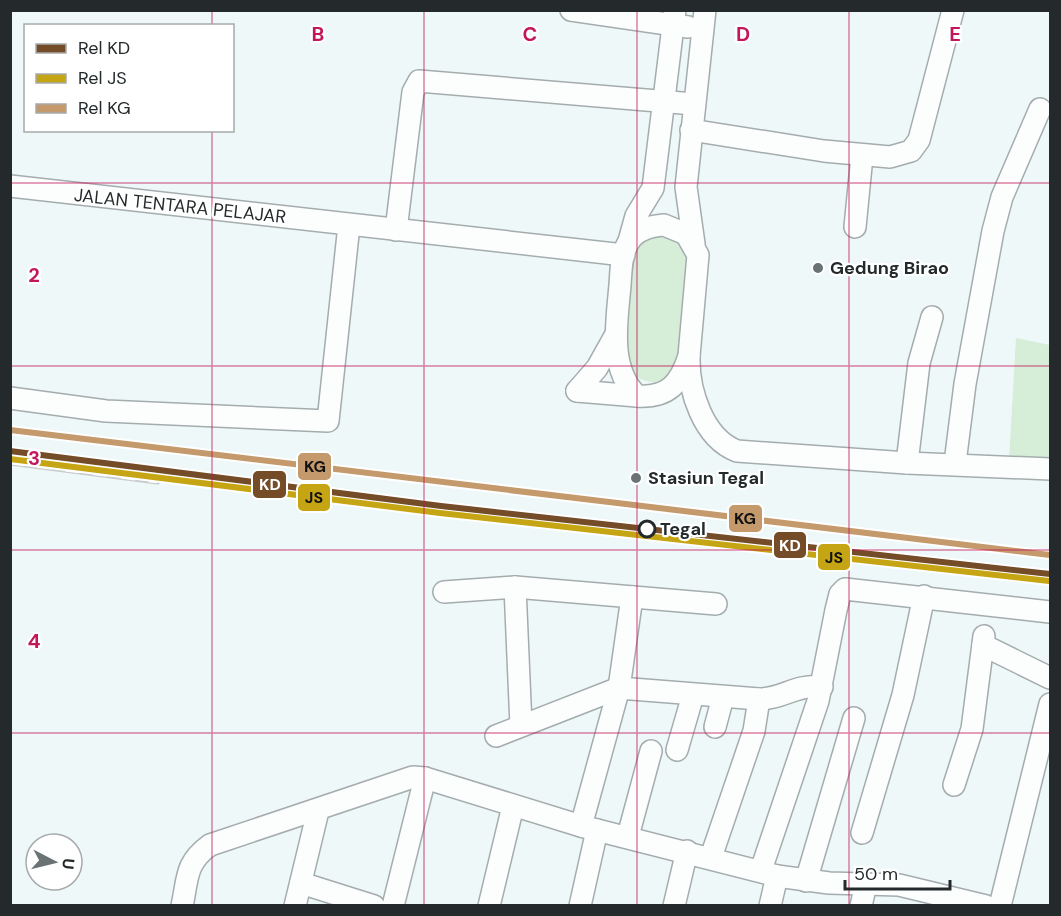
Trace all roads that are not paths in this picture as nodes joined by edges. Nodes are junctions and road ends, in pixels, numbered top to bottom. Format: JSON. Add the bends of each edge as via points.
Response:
{"nodes":[{"id":1,"x":571,"y":10,"type":"edge"},
{"id":2,"x":953,"y":10,"type":"edge"},
{"id":3,"x":675,"y":18,"type":"edge"},
{"id":4,"x":704,"y":20,"type":"edge"},
{"id":5,"x":666,"y":101,"type":"junction"},
{"id":6,"x":694,"y":104,"type":"junction"},
{"id":7,"x":1041,"y":109,"type":"dead end"},
{"id":8,"x":691,"y":130,"type":"junction"},
{"id":9,"x":862,"y":156,"type":"junction"},
{"id":10,"x":10,"y":186,"type":"edge"},
{"id":11,"x":349,"y":225,"type":"junction"},
{"id":12,"x":855,"y":227,"type":"dead end"},
{"id":13,"x":396,"y":230,"type":"junction"},
{"id":14,"x":694,"y":244,"type":"junction"},
{"id":15,"x":626,"y":248,"type":"junction"},
{"id":16,"x":932,"y":317,"type":"dead end"},
{"id":17,"x":616,"y":334,"type":"junction"},
{"id":18,"x":689,"y":356,"type":"junction"},
{"id":19,"x":646,"y":397,"type":"junction"},
{"id":20,"x":10,"y":398,"type":"edge"},
{"id":21,"x":700,"y":409,"type":"junction"},
{"id":22,"x":907,"y":463,"type":"junction"},
{"id":23,"x":955,"y":463,"type":"junction"},
{"id":24,"x":1050,"y":469,"type":"edge"},
{"id":25,"x":515,"y":587,"type":"junction"},
{"id":26,"x":444,"y":592,"type":"dead end"},
{"id":27,"x":924,"y":596,"type":"junction"},
{"id":28,"x":632,"y":597,"type":"junction"},
{"id":29,"x":716,"y":604,"type":"dead end"},
{"id":30,"x":1050,"y":612,"type":"edge"},
{"id":31,"x":1050,"y":678,"type":"edge"},
{"id":32,"x":822,"y":687,"type":"junction"},
{"id":33,"x":619,"y":688,"type":"junction"},
{"id":34,"x":693,"y":695,"type":"junction"},
{"id":35,"x":723,"y":697,"type":"junction"},
{"id":36,"x":759,"y":699,"type":"junction"},
{"id":37,"x":1050,"y":704,"type":"edge"},
{"id":38,"x":854,"y":718,"type":"dead end"},
{"id":39,"x":521,"y":726,"type":"junction"},
{"id":40,"x":715,"y":727,"type":"dead end"},
{"id":41,"x":496,"y":736,"type":"dead end"},
{"id":42,"x":677,"y":750,"type":"dead end"},
{"id":43,"x":651,"y":751,"type":"dead end"},
{"id":44,"x":425,"y":778,"type":"junction"},
{"id":45,"x":954,"y":785,"type":"dead end"},
{"id":46,"x":513,"y":806,"type":"junction"},
{"id":47,"x":318,"y":811,"type":"junction"},
{"id":48,"x":589,"y":828,"type":"junction"},
{"id":49,"x":862,"y":834,"type":"dead end"},
{"id":50,"x":628,"y":836,"type":"junction"},
{"id":51,"x":687,"y":851,"type":"junction"},
{"id":52,"x":711,"y":857,"type":"junction"},
{"id":53,"x":769,"y":873,"type":"junction"},
{"id":54,"x":806,"y":880,"type":"junction"},
{"id":55,"x":301,"y":883,"type":"junction"},
{"id":56,"x":866,"y":884,"type":"junction"},
{"id":57,"x":959,"y":903,"type":"edge"},
{"id":58,"x":182,"y":906,"type":"edge"},
{"id":59,"x":295,"y":906,"type":"edge"},
{"id":60,"x":374,"y":906,"type":"edge"},
{"id":61,"x":393,"y":906,"type":"edge"},
{"id":62,"x":489,"y":906,"type":"edge"},
{"id":63,"x":580,"y":906,"type":"edge"},
{"id":64,"x":674,"y":906,"type":"edge"},
{"id":65,"x":770,"y":906,"type":"edge"},
{"id":66,"x":861,"y":906,"type":"edge"},
{"id":67,"x":986,"y":906,"type":"edge"},
{"id":68,"x":1000,"y":906,"type":"edge"}],
"edges":[{"from":1,"to":3,"type":"street"},
{"from":2,"to":9,"type":"street","via":[[916,146],[897,157]]},
{"from":3,"to":4,"type":"street"},
{"from":3,"to":5,"type":"street"},
{"from":4,"to":6,"type":"street"},
{"from":5,"to":6,"type":"street"},
{"from":5,"to":13,"type":"street","via":[[419,81],[413,92]]},
{"from":5,"to":15,"type":"street","via":[[653,188],[636,216]]},
{"from":6,"to":8,"type":"street"},
{"from":7,"to":23,"type":"street","via":[[1002,197],[993,231]]},
{"from":8,"to":9,"type":"street"},
{"from":8,"to":14,"type":"street","via":[[686,187]]},
{"from":9,"to":12,"type":"street"},
{"from":10,"to":11,"type":"street","name":"JALAN TENTARA PELAJAR"},
{"from":11,"to":13,"type":"street","name":"JALAN TENTARA PELAJAR"},
{"from":11,"to":20,"type":"street","via":[[328,421],[106,411]]},
{"from":13,"to":15,"type":"street","name":"JALAN TENTARA PELAJAR"},
{"from":14,"to":15,"type":"street","via":[[676,228],[664,225],[641,230]]},
{"from":14,"to":18,"type":"street","via":[[699,268]]},
{"from":15,"to":17,"type":"street"},
{"from":16,"to":22,"type":"street","via":[[919,363]]},
{"from":17,"to":19,"type":"street","via":[[621,370],[629,388]]},
{"from":17,"to":19,"type":"street","via":[[597,368],[577,391]]},
{"from":18,"to":19,"type":"street","via":[[666,392]]},
{"from":18,"to":21,"type":"street","via":[[690,384]]},
{"from":19,"to":21,"type":"street"},
{"from":21,"to":22,"type":"street","via":[[717,439],[737,451]]},
{"from":22,"to":23,"type":"street"},
{"from":23,"to":24,"type":"street"},
{"from":25,"to":26,"type":"street"},
{"from":25,"to":28,"type":"street"},
{"from":25,"to":39,"type":"street"},
{"from":27,"to":30,"type":"street"},
{"from":27,"to":32,"type":"street","via":[[845,588],[836,610]]},
{"from":27,"to":49,"type":"street","via":[[905,688]]},
{"from":28,"to":29,"type":"street"},
{"from":28,"to":33,"type":"street"},
{"from":31,"to":45,"type":"street","via":[[984,640],[972,729]]},
{"from":32,"to":36,"type":"street","via":[[799,687]]},
{"from":32,"to":53,"type":"street"},
{"from":33,"to":34,"type":"street"},
{"from":33,"to":39,"type":"street"},
{"from":33,"to":48,"type":"street"},
{"from":34,"to":35,"type":"street"},
{"from":34,"to":42,"type":"street"},
{"from":35,"to":36,"type":"street"},
{"from":35,"to":40,"type":"street"},
{"from":36,"to":52,"type":"street","via":[[754,731]]},
{"from":37,"to":68,"type":"street"},
{"from":38,"to":54,"type":"street"},
{"from":39,"to":41,"type":"street"},
{"from":43,"to":50,"type":"street"},
{"from":44,"to":46,"type":"street"},
{"from":44,"to":47,"type":"street","via":[[413,777]]},
{"from":44,"to":61,"type":"street"},
{"from":46,"to":48,"type":"street"},
{"from":46,"to":62,"type":"street"},
{"from":47,"to":55,"type":"street"},
{"from":47,"to":58,"type":"street","via":[[210,845],[191,864]]},
{"from":48,"to":50,"type":"street"},
{"from":48,"to":63,"type":"street"},
{"from":50,"to":51,"type":"street"},
{"from":51,"to":52,"type":"street"},
{"from":51,"to":64,"type":"street"},
{"from":52,"to":53,"type":"street"},
{"from":53,"to":54,"type":"street"},
{"from":53,"to":65,"type":"street"},
{"from":54,"to":56,"type":"street"},
{"from":55,"to":59,"type":"street"},
{"from":55,"to":60,"type":"street"},
{"from":56,"to":57,"type":"street","via":[[918,888]]},
{"from":56,"to":66,"type":"street"},
{"from":57,"to":67,"type":"street"}]}
